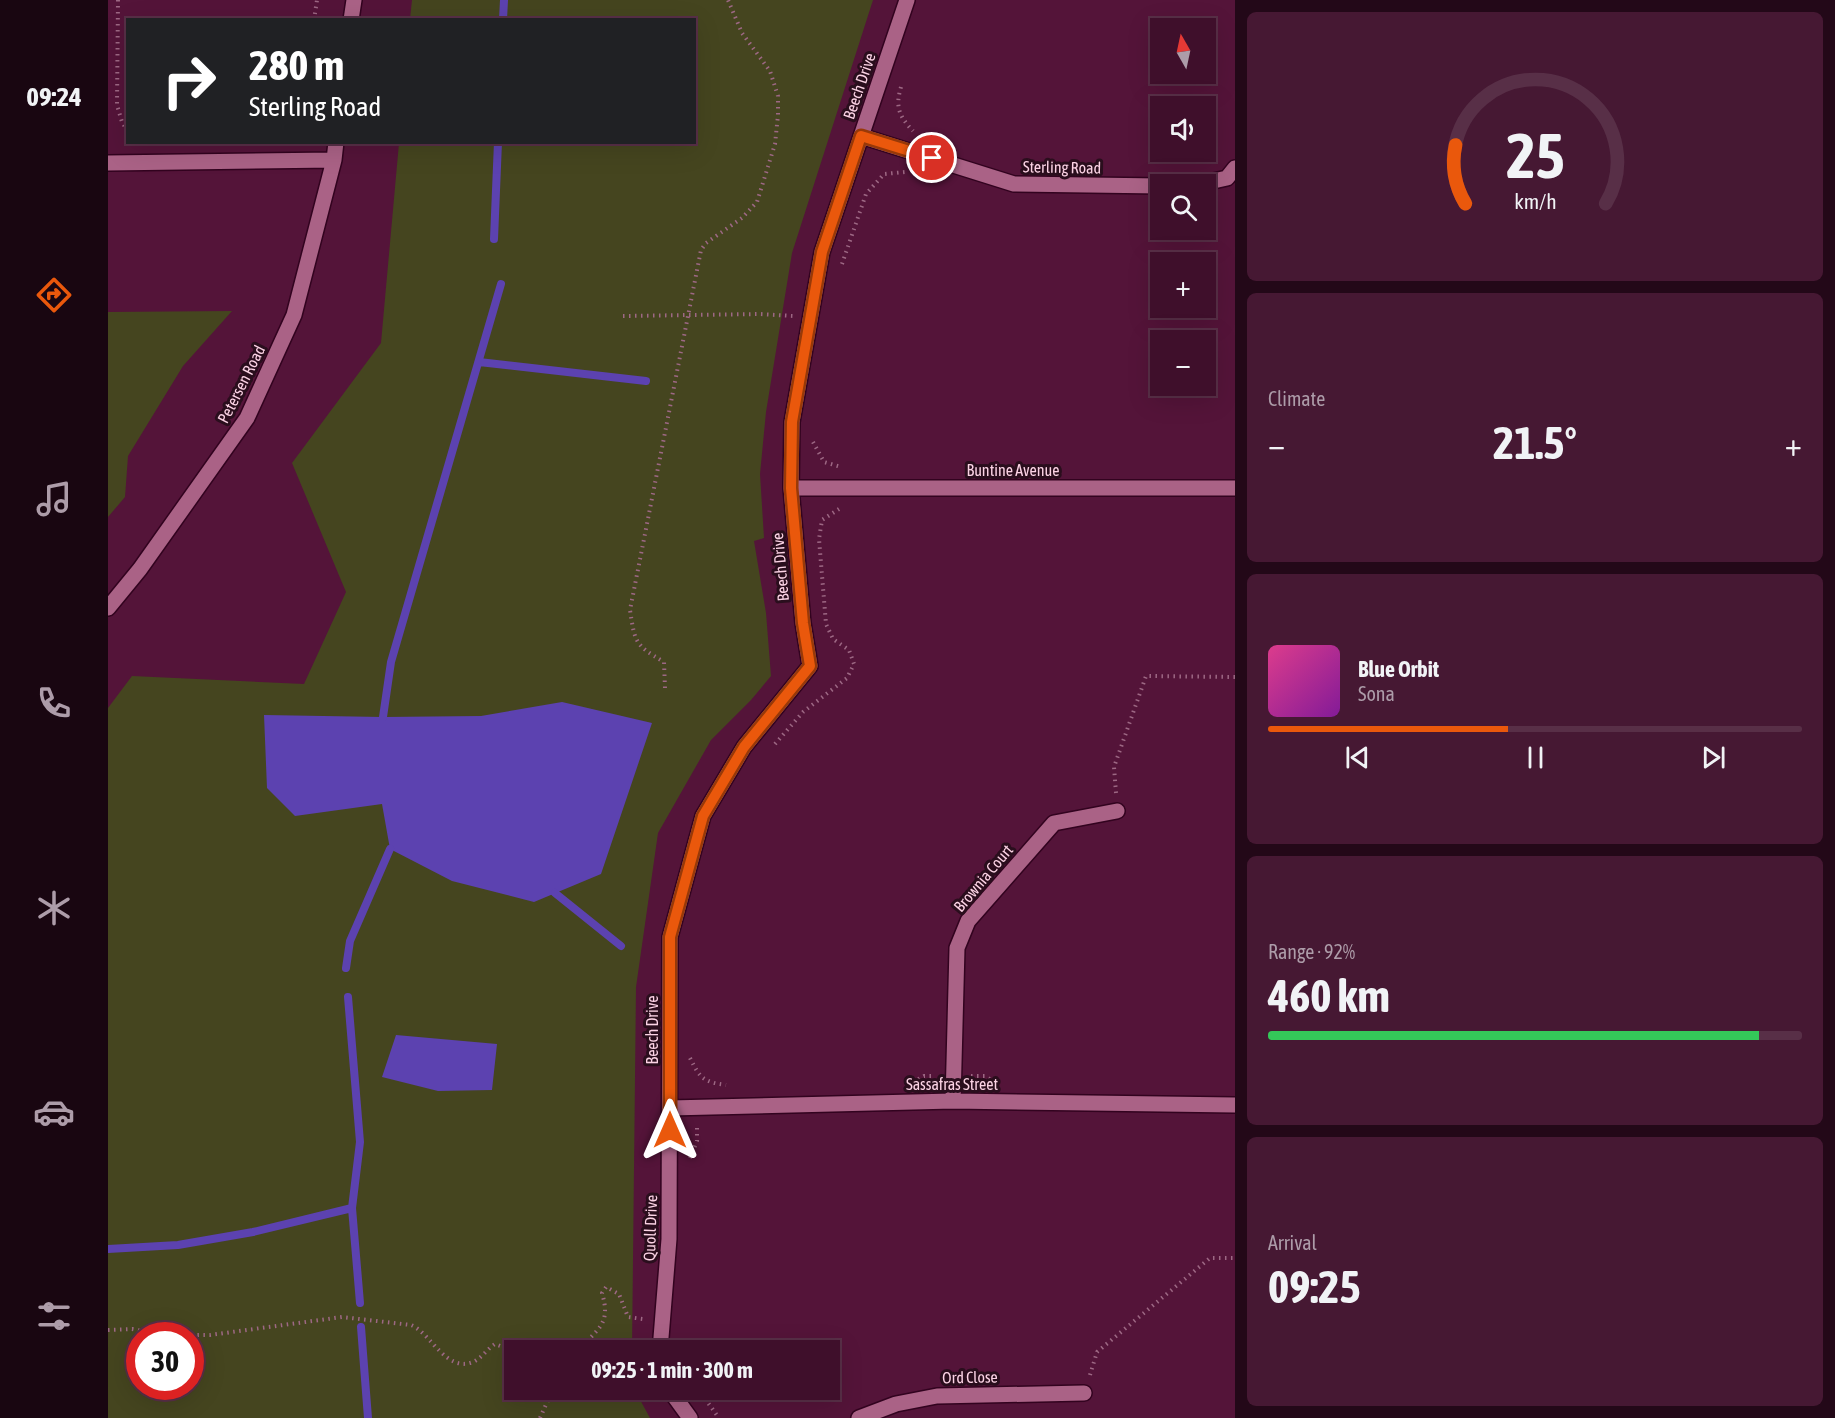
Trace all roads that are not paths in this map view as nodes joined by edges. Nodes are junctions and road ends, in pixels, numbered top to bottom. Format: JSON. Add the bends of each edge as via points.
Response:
{"nodes":[{"id":1,"x":354,"y":0,"type":"edge"},
{"id":2,"x":907,"y":0,"type":"edge"},
{"id":3,"x":351,"y":18,"type":"edge"},
{"id":4,"x":861,"y":136,"type":"junction"},
{"id":5,"x":336,"y":144,"type":"edge"},
{"id":6,"x":334,"y":160,"type":"junction"},
{"id":7,"x":108,"y":163,"type":"edge"},
{"id":8,"x":1235,"y":168,"type":"edge"},
{"id":9,"x":1216,"y":180,"type":"edge"},
{"id":10,"x":1150,"y":186,"type":"edge"},
{"id":11,"x":791,"y":488,"type":"junction"},
{"id":12,"x":1235,"y":488,"type":"edge"},
{"id":13,"x":108,"y":608,"type":"edge"},
{"id":14,"x":1117,"y":811,"type":"road end"},
{"id":15,"x":953,"y":1101,"type":"junction"},
{"id":16,"x":1235,"y":1105,"type":"edge"},
{"id":17,"x":670,"y":1108,"type":"junction"},
{"id":18,"x":661,"y":1340,"type":"edge"},
{"id":19,"x":1084,"y":1393,"type":"road end"},
{"id":20,"x":677,"y":1400,"type":"edge"},
{"id":21,"x":690,"y":1418,"type":"edge"},
{"id":22,"x":859,"y":1418,"type":"edge"}],
"edges":[{"from":1,"to":3,"type":"street"},
{"from":2,"to":4,"type":"street","name":"Beech Drive"},
{"from":4,"to":10,"type":"street","name":"Sterling Road","via":[[1014,184]]},
{"from":4,"to":11,"type":"street","name":"Beech Drive","via":[[822,252],[792,422]]},
{"from":5,"to":6,"type":"street","name":"Petersen Road"},
{"from":6,"to":7,"type":"street"},
{"from":6,"to":13,"type":"street","name":"Petersen Road","via":[[294,315],[247,418]]},
{"from":8,"to":9,"type":"street","via":[[1227,178]]},
{"from":11,"to":12,"type":"street","name":"Buntine Avenue"},
{"from":11,"to":17,"type":"street","name":"Beech Drive","via":[[810,666],[744,747],[703,816],[670,937]]},
{"from":14,"to":15,"type":"street","name":"Brownia Court","via":[[1054,823],[968,921],[957,948]]},
{"from":15,"to":16,"type":"street","name":"Sassafras Street"},
{"from":15,"to":17,"type":"street","name":"Sassafras Street"},
{"from":17,"to":18,"type":"street","name":"Quoll Drive","via":[[669,1239]]},
{"from":19,"to":22,"type":"street","name":"Ord Close","via":[[937,1396],[896,1404]]},
{"from":20,"to":21,"type":"street"}]}
